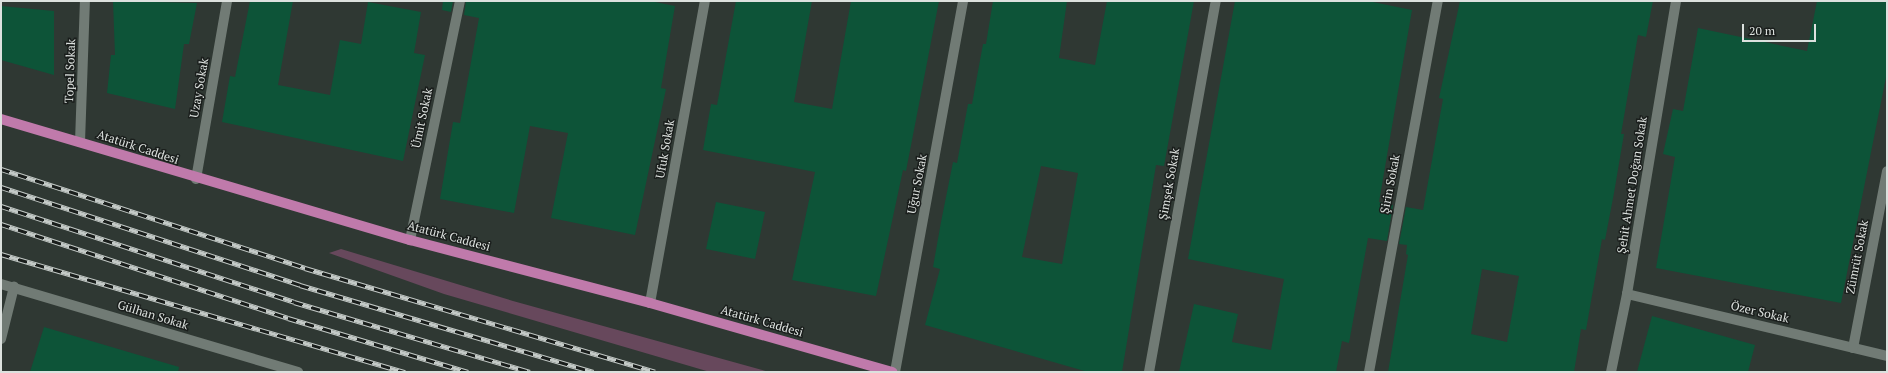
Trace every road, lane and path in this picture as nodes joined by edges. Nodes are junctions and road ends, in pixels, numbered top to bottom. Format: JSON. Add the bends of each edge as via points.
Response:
{"nodes":[{"id":1,"x":85,"y":1,"type":"edge"},
{"id":2,"x":227,"y":1,"type":"edge"},
{"id":3,"x":460,"y":1,"type":"edge"},
{"id":4,"x":705,"y":1,"type":"edge"},
{"id":5,"x":963,"y":1,"type":"edge"},
{"id":6,"x":1216,"y":1,"type":"edge"},
{"id":7,"x":1438,"y":1,"type":"edge"},
{"id":8,"x":1676,"y":1,"type":"edge"},
{"id":9,"x":1,"y":119,"type":"edge"},
{"id":10,"x":80,"y":142,"type":"junction"},
{"id":11,"x":1887,"y":171,"type":"edge"},
{"id":12,"x":196,"y":179,"type":"junction"},
{"id":13,"x":410,"y":240,"type":"junction"},
{"id":14,"x":1,"y":284,"type":"edge"},
{"id":15,"x":14,"y":288,"type":"junction"},
{"id":16,"x":1627,"y":294,"type":"junction"},
{"id":17,"x":650,"y":302,"type":"junction"},
{"id":18,"x":1,"y":339,"type":"edge"},
{"id":19,"x":1853,"y":348,"type":"junction"},
{"id":20,"x":1887,"y":356,"type":"edge"},
{"id":21,"x":298,"y":372,"type":"edge"},
{"id":22,"x":894,"y":372,"type":"edge"},
{"id":23,"x":1149,"y":372,"type":"edge"},
{"id":24,"x":1369,"y":372,"type":"edge"},
{"id":25,"x":1610,"y":372,"type":"edge"}],
"edges":[{"from":1,"to":10,"type":"street","name":"Topel Sokak"},
{"from":2,"to":12,"type":"street","name":"Uzay Sokak"},
{"from":3,"to":13,"type":"street","name":"Ümit Sokak"},
{"from":4,"to":17,"type":"street","name":"Ufuk Sokak"},
{"from":5,"to":22,"type":"street","name":"Uğur Sokak"},
{"from":6,"to":23,"type":"street","name":"Şimşek Sokak"},
{"from":7,"to":24,"type":"street","name":"Şirin Sokak"},
{"from":8,"to":16,"type":"street","name":"Şehit Ahmet Doğan Sokak"},
{"from":9,"to":10,"type":"main road","name":"Atatürk Caddesi"},
{"from":10,"to":12,"type":"main road","name":"Atatürk Caddesi"},
{"from":11,"to":19,"type":"street","name":"Zümrüt Sokak"},
{"from":12,"to":13,"type":"main road","name":"Atatürk Caddesi"},
{"from":13,"to":17,"type":"main road","name":"Atatürk Caddesi"},
{"from":14,"to":15,"type":"street","name":"Gülhan Sokak"},
{"from":15,"to":18,"type":"street"},
{"from":15,"to":21,"type":"street","name":"Gülhan Sokak"},
{"from":16,"to":19,"type":"street","name":"Özer Sokak"},
{"from":16,"to":25,"type":"street","name":"Şehit Ahmet Doğan Sokak"},
{"from":17,"to":22,"type":"main road","name":"Atatürk Caddesi"},
{"from":19,"to":20,"type":"street","name":"Özer Sokak"}]}
